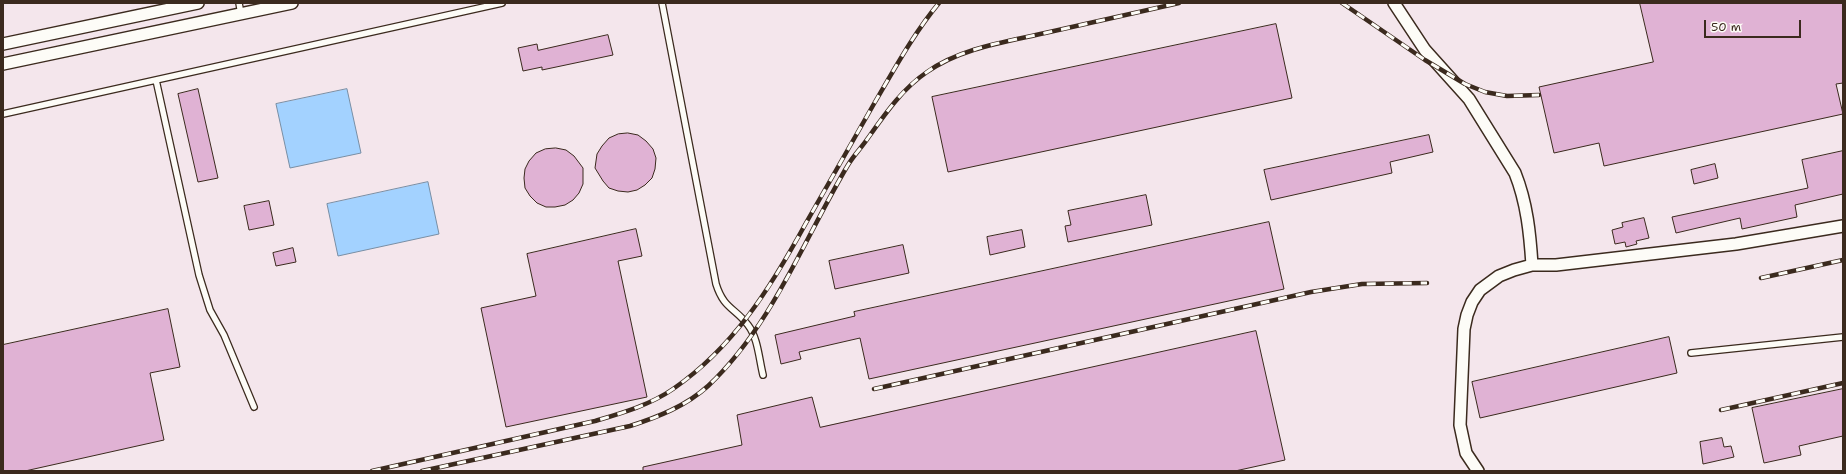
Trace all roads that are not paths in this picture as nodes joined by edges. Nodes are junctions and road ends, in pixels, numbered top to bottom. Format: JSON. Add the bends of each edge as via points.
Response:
{"nodes":[{"id":1,"x":198,"y":3,"type":"edge"},
{"id":2,"x":292,"y":3,"type":"edge"},
{"id":3,"x":502,"y":3,"type":"edge"},
{"id":4,"x":662,"y":3,"type":"edge"},
{"id":5,"x":1394,"y":3,"type":"edge"},
{"id":6,"x":240,"y":8,"type":"edge"},
{"id":7,"x":3,"y":44,"type":"edge"},
{"id":8,"x":3,"y":64,"type":"edge"},
{"id":9,"x":156,"y":80,"type":"junction"},
{"id":10,"x":3,"y":114,"type":"edge"},
{"id":11,"x":1843,"y":226,"type":"edge"},
{"id":12,"x":1532,"y":266,"type":"junction"},
{"id":13,"x":1843,"y":337,"type":"edge"},
{"id":14,"x":1691,"y":353,"type":"dead end"},
{"id":15,"x":763,"y":375,"type":"dead end"},
{"id":16,"x":254,"y":407,"type":"dead end"},
{"id":17,"x":1478,"y":471,"type":"edge"}],
"edges":[{"from":1,"to":7,"type":"street"},
{"from":2,"to":6,"type":"street"},
{"from":3,"to":9,"type":"lane"},
{"from":4,"to":15,"type":"lane","via":[[716,284],[724,302],[749,326],[756,342]]},
{"from":5,"to":12,"type":"street","via":[[1425,50],[1469,99],[1514,173],[1527,213]]},
{"from":6,"to":8,"type":"street"},
{"from":9,"to":10,"type":"lane"},
{"from":9,"to":16,"type":"lane","via":[[199,275],[210,310],[224,335]]},
{"from":11,"to":12,"type":"street","via":[[1728,245],[1556,266]]},
{"from":12,"to":17,"type":"street","via":[[1514,270],[1490,282],[1480,290],[1467,314],[1464,329],[1460,424],[1466,453]]},
{"from":13,"to":14,"type":"lane"}]}
